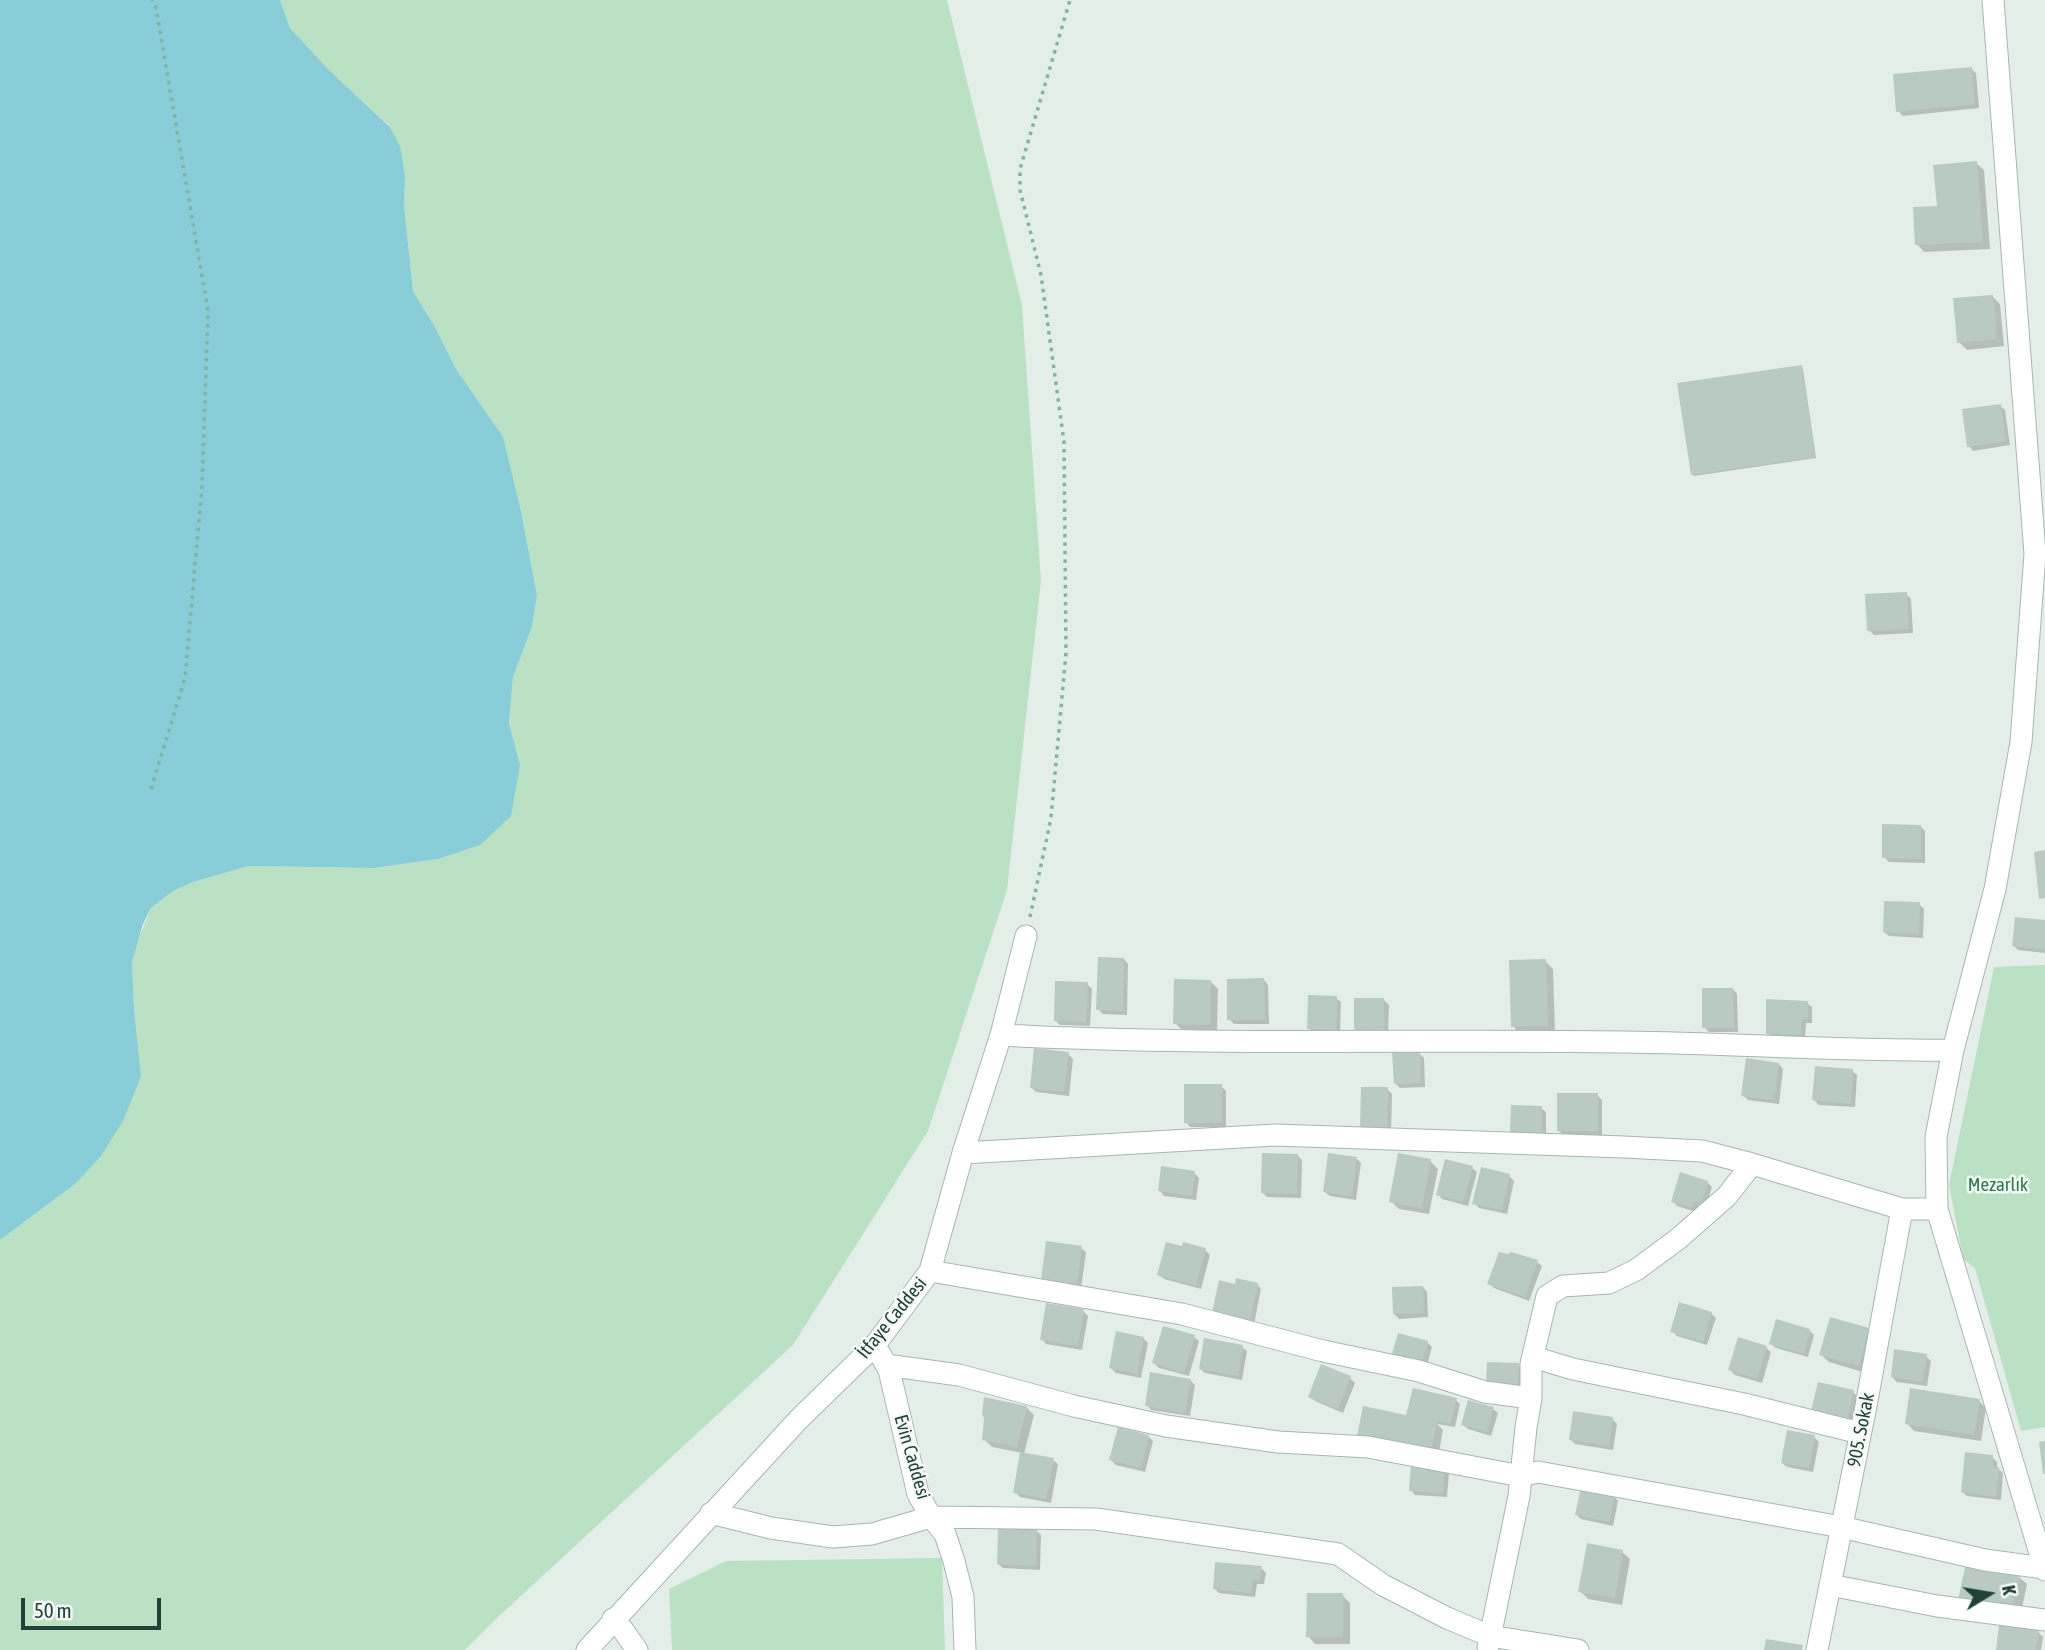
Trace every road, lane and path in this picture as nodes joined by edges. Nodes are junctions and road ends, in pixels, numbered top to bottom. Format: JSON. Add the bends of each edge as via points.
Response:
{"nodes":[{"id":1,"x":152,"y":0,"type":"edge"},
{"id":2,"x":1070,"y":0,"type":"edge"},
{"id":3,"x":1993,"y":0,"type":"edge"},
{"id":4,"x":2040,"y":555,"type":"edge"},
{"id":5,"x":151,"y":789,"type":"dead end"},
{"id":6,"x":1026,"y":936,"type":"joint"},
{"id":7,"x":1001,"y":1035,"type":"junction"},
{"id":8,"x":1953,"y":1050,"type":"junction"},
{"id":9,"x":963,"y":1153,"type":"junction"},
{"id":10,"x":1752,"y":1164,"type":"junction"},
{"id":11,"x":1902,"y":1209,"type":"junction"},
{"id":12,"x":1937,"y":1209,"type":"junction"},
{"id":13,"x":930,"y":1271,"type":"junction"},
{"id":14,"x":875,"y":1345,"type":"junction"},
{"id":15,"x":1533,"y":1357,"type":"junction"},
{"id":16,"x":886,"y":1365,"type":"junction"},
{"id":17,"x":1531,"y":1398,"type":"junction"},
{"id":18,"x":1860,"y":1433,"type":"junction"},
{"id":19,"x":1521,"y":1476,"type":"junction"},
{"id":20,"x":711,"y":1513,"type":"junction"},
{"id":21,"x":932,"y":1517,"type":"junction"},
{"id":22,"x":1841,"y":1527,"type":"junction"},
{"id":23,"x":2045,"y":1569,"type":"edge"},
{"id":24,"x":1830,"y":1585,"type":"junction"},
{"id":25,"x":613,"y":1619,"type":"junction"},
{"id":26,"x":2045,"y":1620,"type":"edge"},
{"id":27,"x":1489,"y":1643,"type":"edge"},
{"id":28,"x":587,"y":1650,"type":"edge"},
{"id":29,"x":636,"y":1650,"type":"edge"},
{"id":30,"x":965,"y":1650,"type":"edge"},
{"id":31,"x":1578,"y":1650,"type":"edge"},
{"id":32,"x":1817,"y":1650,"type":"edge"}],
"edges":[{"from":1,"to":5,"type":"path","via":[[208,311],[202,486],[185,678]]},
{"from":2,"to":6,"type":"path","via":[[1020,169],[1065,442],[1066,653],[1051,818]]},
{"from":3,"to":4,"type":"street"},
{"from":4,"to":8,"type":"street","via":[[2021,742],[1996,888]]},
{"from":6,"to":7,"type":"street","name":"İtfaye Caddesi"},
{"from":7,"to":8,"type":"street"},
{"from":7,"to":9,"type":"street","name":"İtfaye Caddesi"},
{"from":8,"to":12,"type":"street","via":[[1936,1138]]},
{"from":9,"to":10,"type":"street","via":[[1275,1135],[1702,1152]]},
{"from":9,"to":13,"type":"street","name":"İtfaye Caddesi"},
{"from":10,"to":11,"type":"street"},
{"from":10,"to":15,"type":"street","via":[[1727,1196],[1636,1270],[1609,1283],[1563,1286],[1547,1296]]},
{"from":11,"to":12,"type":"street"},
{"from":11,"to":18,"type":"street","name":"905. Sokak"},
{"from":12,"to":23,"type":"street"},
{"from":13,"to":14,"type":"street","name":"İtfaye Caddesi"},
{"from":13,"to":17,"type":"street","via":[[1182,1314],[1419,1371],[1485,1392]]},
{"from":14,"to":16,"type":"street","name":"Evin Caddesi"},
{"from":14,"to":20,"type":"street","name":"İtfaye Caddesi"},
{"from":15,"to":17,"type":"street"},
{"from":15,"to":18,"type":"street"},
{"from":16,"to":19,"type":"street","via":[[960,1375],[1166,1426],[1278,1442],[1368,1447]]},
{"from":16,"to":21,"type":"street","name":"Evin Caddesi","via":[[918,1494]]},
{"from":17,"to":19,"type":"street"},
{"from":18,"to":22,"type":"street","name":"905. Sokak"},
{"from":19,"to":22,"type":"street","via":[[1538,1472]]},
{"from":19,"to":27,"type":"street"},
{"from":20,"to":21,"type":"street","via":[[833,1537],[872,1534]]},
{"from":20,"to":25,"type":"street","name":"İtfaye Caddesi"},
{"from":21,"to":27,"type":"street","via":[[1096,1519],[1338,1554],[1383,1585]]},
{"from":21,"to":30,"type":"street","name":"Evin Caddesi","via":[[945,1534],[954,1560],[963,1597]]},
{"from":22,"to":23,"type":"street"},
{"from":22,"to":24,"type":"street","name":"905. Sokak"},
{"from":24,"to":26,"type":"street","via":[[1937,1606]]},
{"from":24,"to":32,"type":"street","name":"905. Sokak"},
{"from":25,"to":28,"type":"street","name":"İtfaye Caddesi"},
{"from":25,"to":29,"type":"street"},
{"from":27,"to":31,"type":"street"}]}
